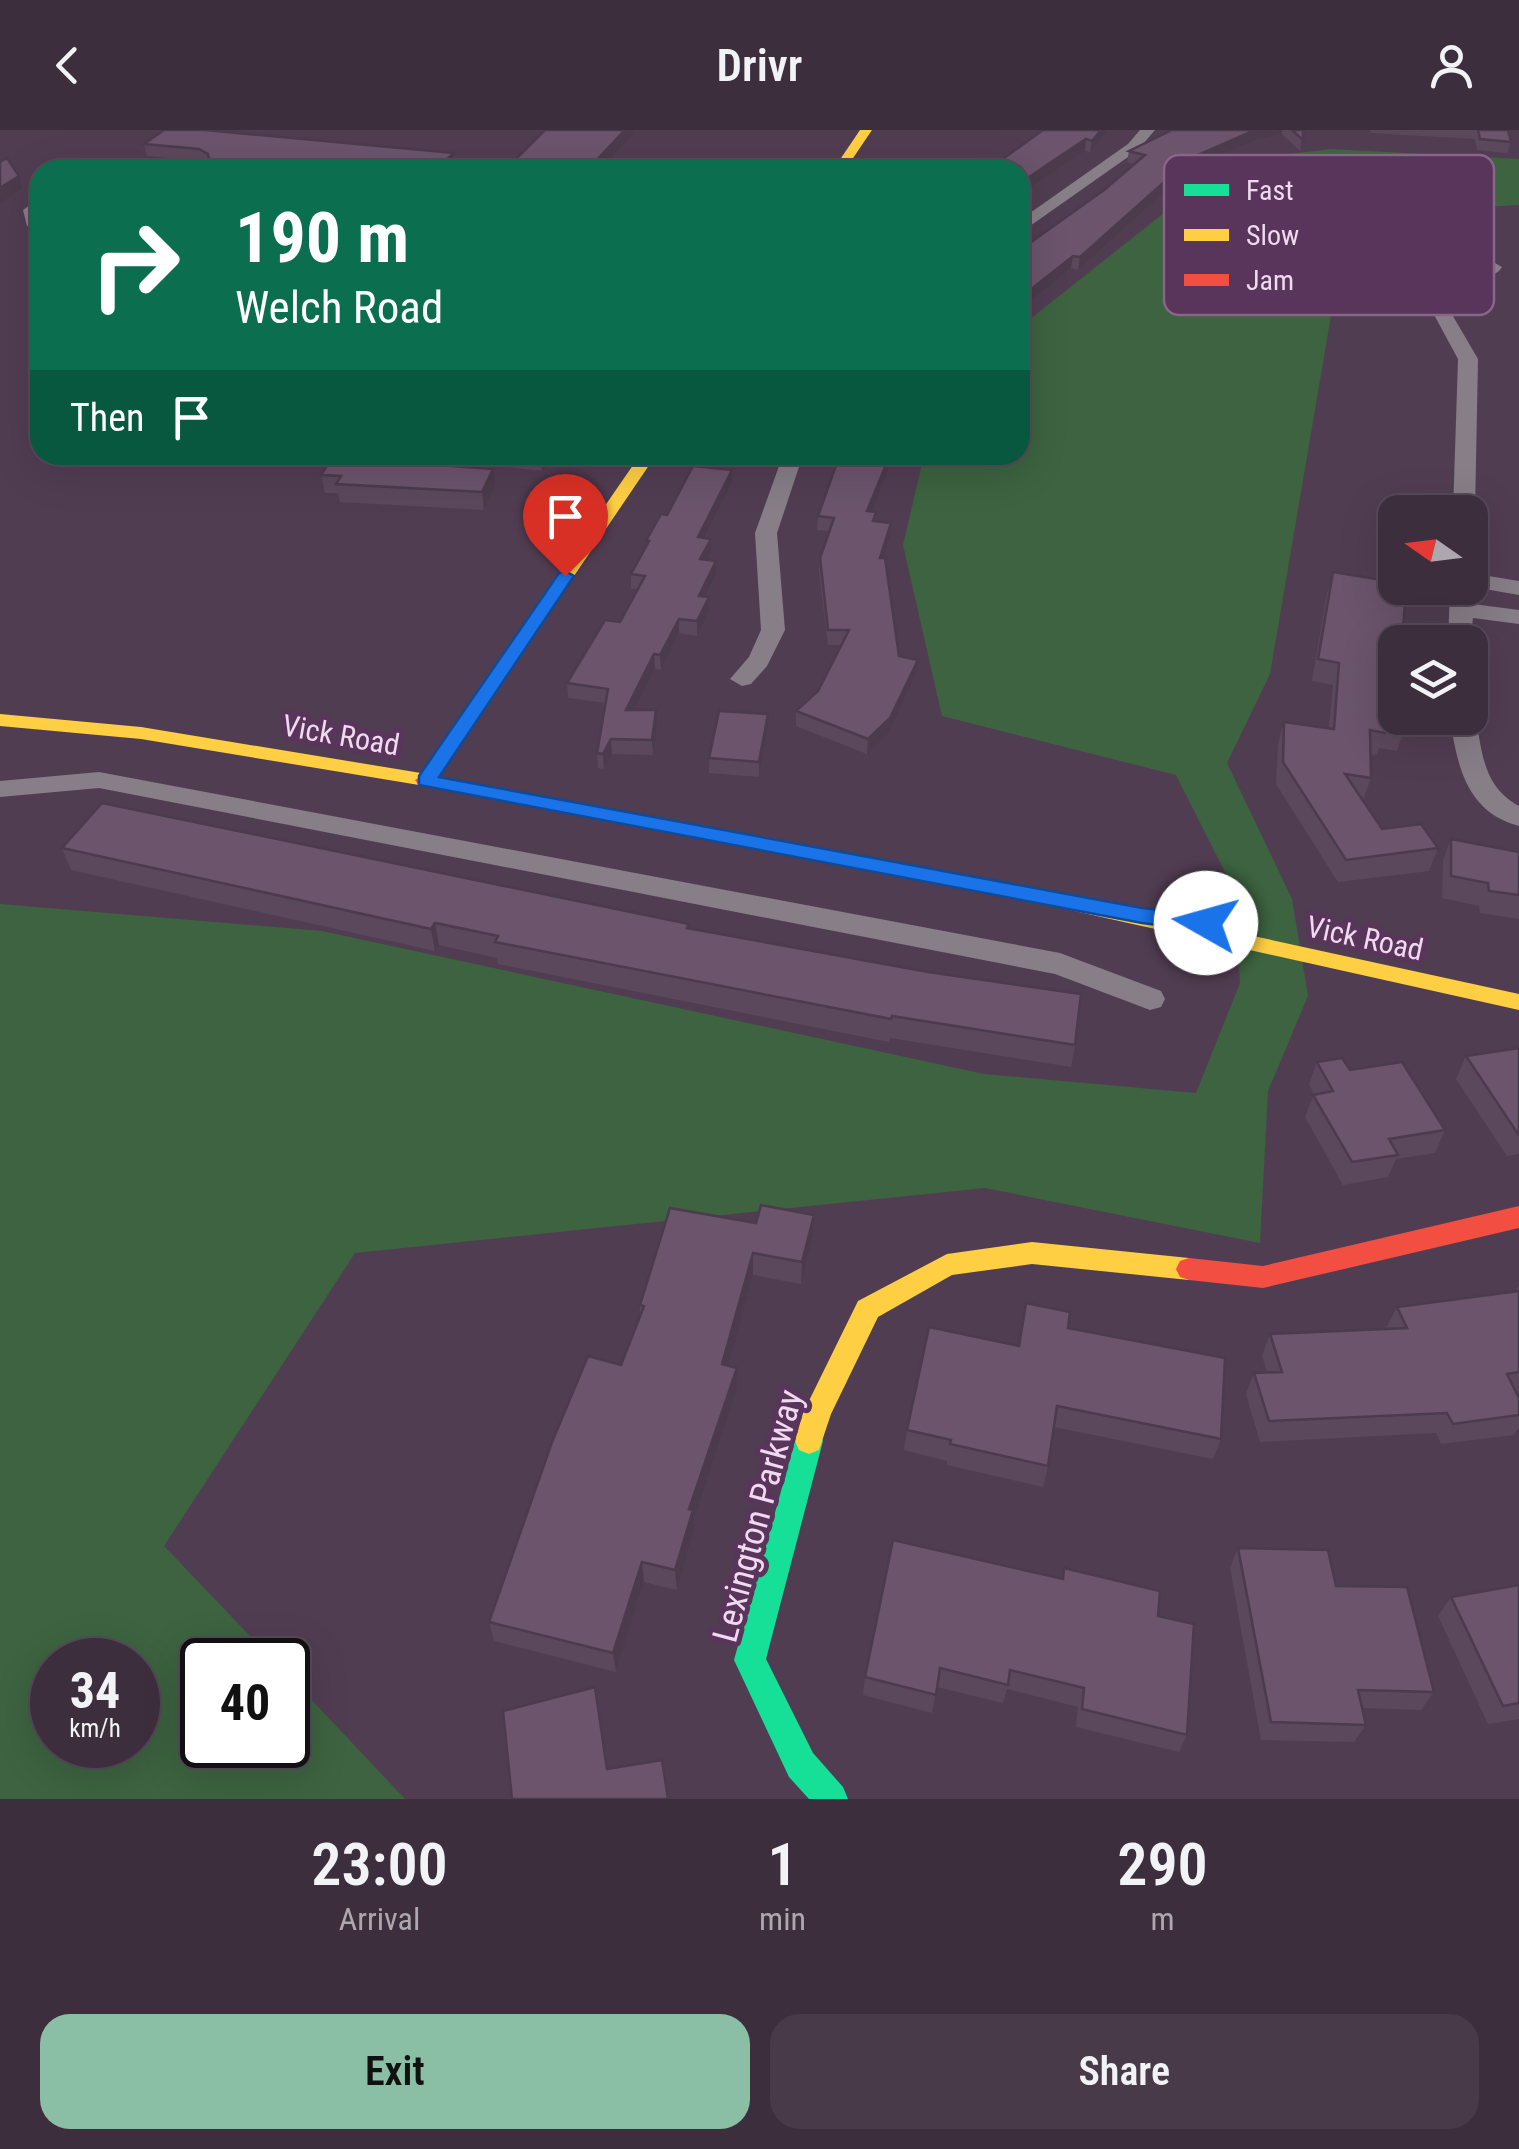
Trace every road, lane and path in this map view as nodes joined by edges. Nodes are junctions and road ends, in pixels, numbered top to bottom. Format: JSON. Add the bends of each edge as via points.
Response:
{"nodes":[{"id":1,"x":866,"y":130,"type":"edge"},
{"id":2,"x":1148,"y":130,"type":"edge"},
{"id":3,"x":846,"y":160,"type":"edge"},
{"id":4,"x":1030,"y":221,"type":"edge"},
{"id":5,"x":1443,"y":315,"type":"edge"},
{"id":6,"x":641,"y":465,"type":"edge"},
{"id":7,"x":790,"y":465,"type":"edge"},
{"id":8,"x":1464,"y":495,"type":"edge"},
{"id":9,"x":1488,"y":583,"type":"edge"},
{"id":10,"x":1519,"y":588,"type":"edge"},
{"id":11,"x":1482,"y":605,"type":"edge"},
{"id":12,"x":1519,"y":617,"type":"edge"},
{"id":13,"x":742,"y":679,"type":"dead end"},
{"id":14,"x":0,"y":720,"type":"edge"},
{"id":15,"x":1466,"y":735,"type":"edge"},
{"id":16,"x":426,"y":780,"type":"junction"},
{"id":17,"x":0,"y":789,"type":"edge"},
{"id":18,"x":1519,"y":817,"type":"edge"},
{"id":19,"x":1142,"y":915,"type":"junction"},
{"id":20,"x":1457,"y":964,"type":"dead end"},
{"id":21,"x":1150,"y":998,"type":"dead end"},
{"id":22,"x":1519,"y":1002,"type":"edge"},
{"id":23,"x":1519,"y":1217,"type":"edge"},
{"id":24,"x":831,"y":1799,"type":"edge"}],
"edges":[{"from":1,"to":3,"type":"street"},
{"from":2,"to":4,"type":"street"},
{"from":5,"to":8,"type":"street","via":[[1468,359]]},
{"from":6,"to":16,"type":"street"},
{"from":7,"to":13,"type":"street","via":[[765,540],[774,637],[766,656]]},
{"from":9,"to":10,"type":"street"},
{"from":11,"to":12,"type":"street"},
{"from":14,"to":16,"type":"street","name":"Vick Road","via":[[141,733]]},
{"from":15,"to":18,"type":"street","via":[[1473,778],[1493,806]]},
{"from":16,"to":19,"type":"street","name":"Vick Road"},
{"from":17,"to":21,"type":"street","via":[[99,780],[1060,964]]},
{"from":19,"to":20,"type":"street","name":"Vick Road"},
{"from":19,"to":22,"type":"street","name":"Vick Road"},
{"from":23,"to":24,"type":"street","name":"Lexington Parkway","via":[[1263,1277],[1032,1253],[946,1265],[868,1309],[817,1413],[750,1660],[801,1765]]}]}
